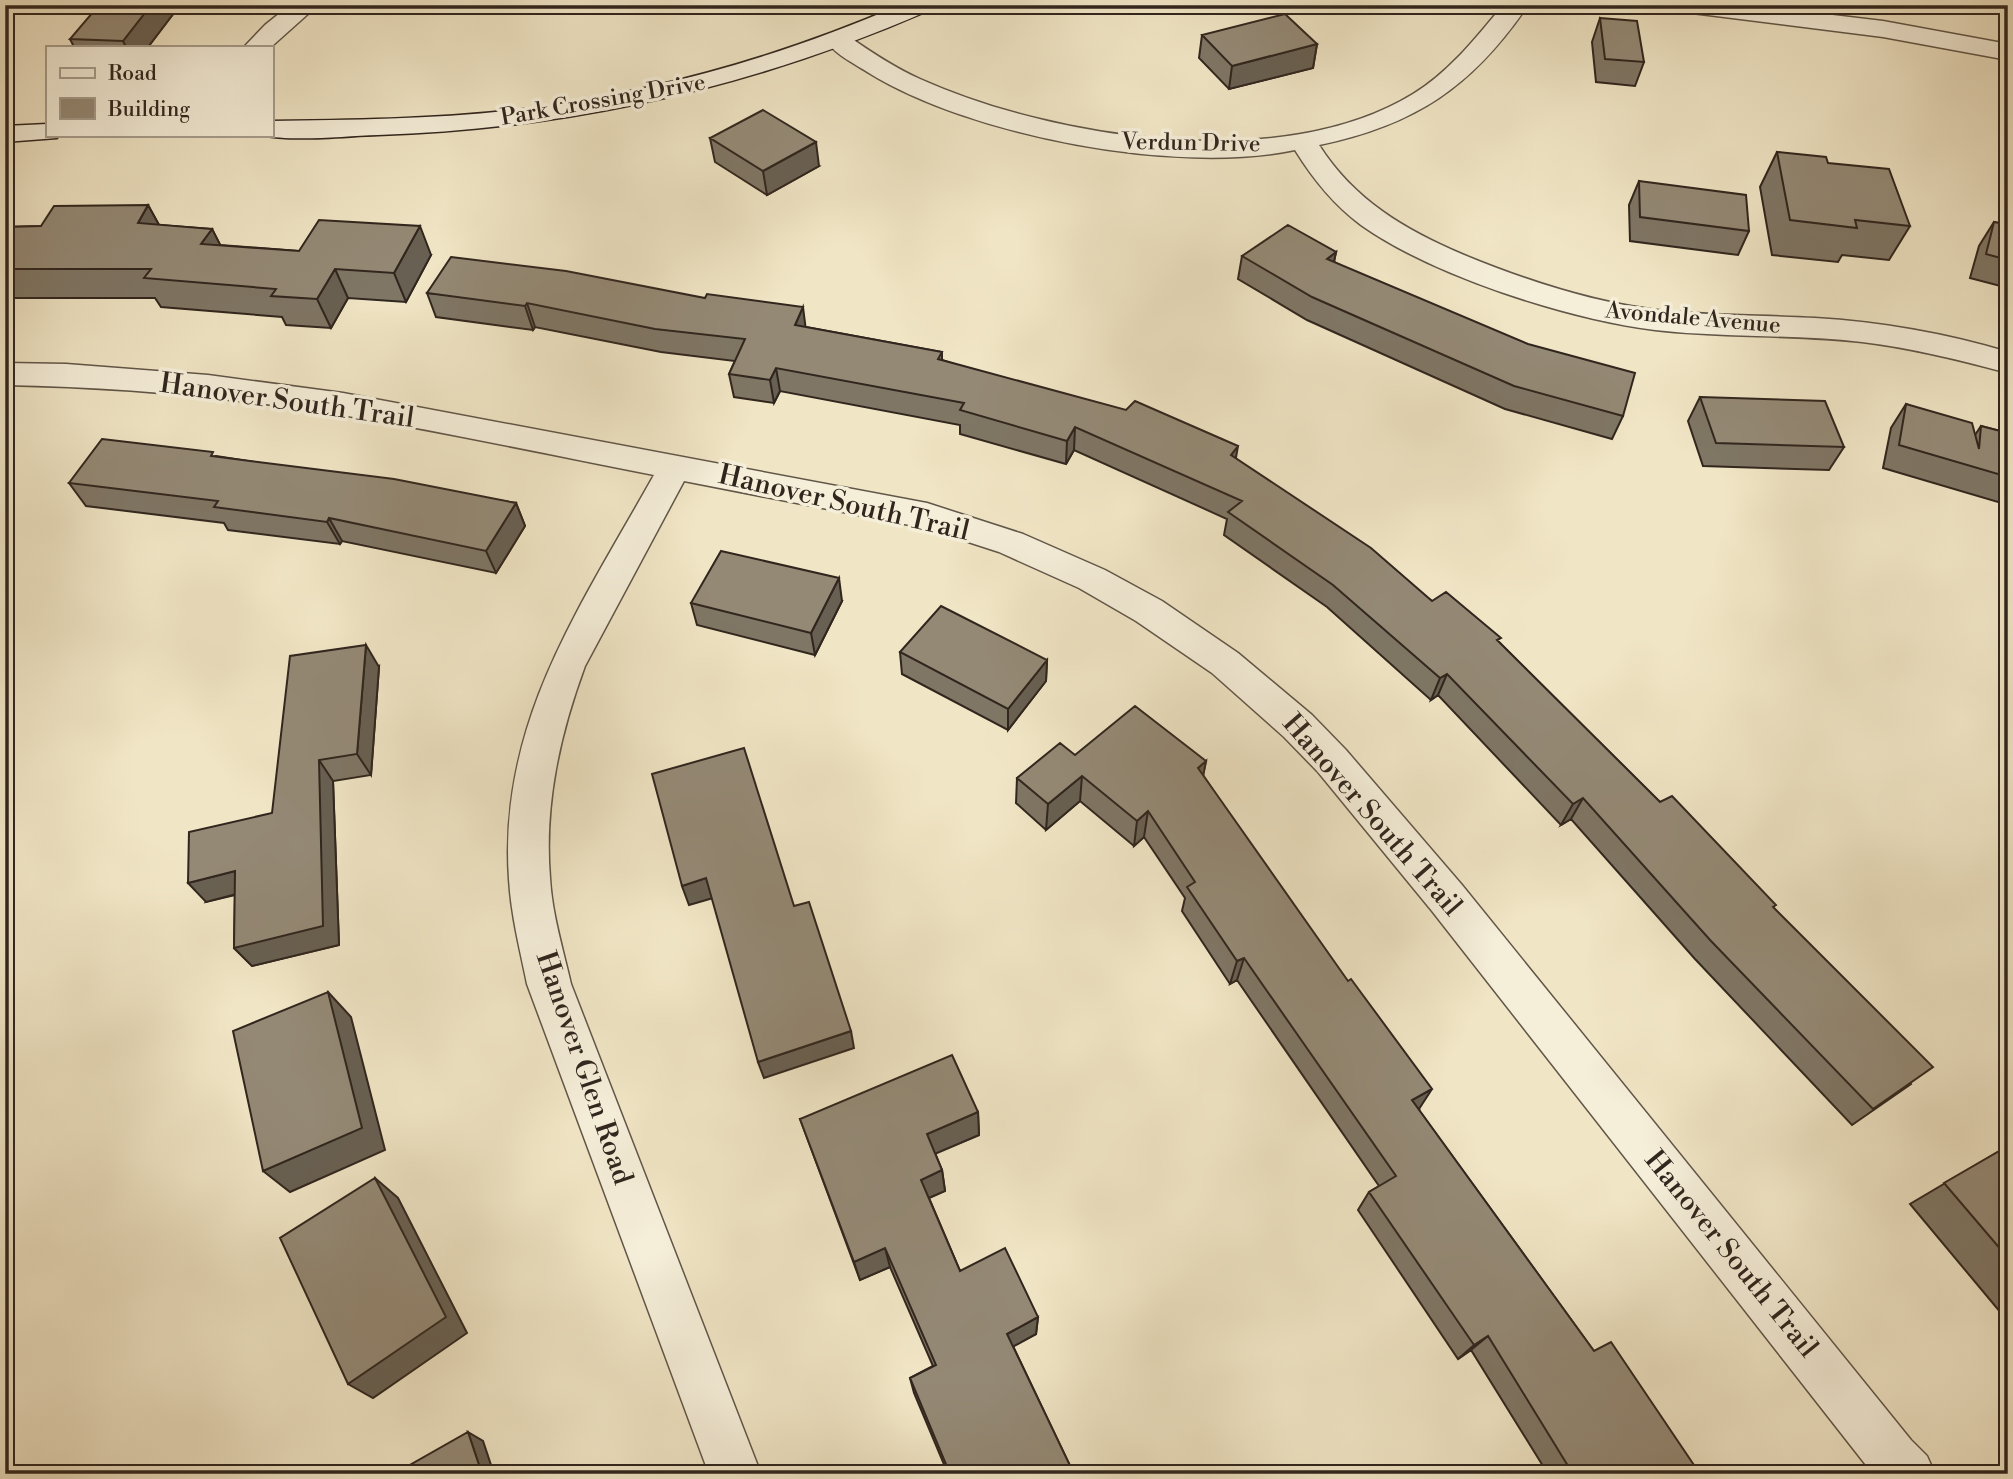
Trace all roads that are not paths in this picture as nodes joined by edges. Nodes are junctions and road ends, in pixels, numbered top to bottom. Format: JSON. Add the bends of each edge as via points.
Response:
{"nodes":[{"id":1,"x":306,"y":5,"type":"edge"},
{"id":2,"x":921,"y":5,"type":"edge"},
{"id":3,"x":1516,"y":5,"type":"edge"},
{"id":4,"x":1684,"y":5,"type":"edge"},
{"id":5,"x":839,"y":41,"type":"junction"},
{"id":6,"x":258,"y":46,"type":"edge"},
{"id":7,"x":2008,"y":52,"type":"edge"},
{"id":8,"x":273,"y":129,"type":"edge"},
{"id":9,"x":46,"y":132,"type":"edge"},
{"id":10,"x":5,"y":134,"type":"edge"},
{"id":11,"x":1303,"y":142,"type":"junction"},
{"id":12,"x":2008,"y":363,"type":"edge"},
{"id":13,"x":5,"y":374,"type":"edge"},
{"id":14,"x":676,"y":466,"type":"junction"},
{"id":15,"x":735,"y":1474,"type":"edge"},
{"id":16,"x":1909,"y":1474,"type":"edge"}],
"edges":[{"from":1,"to":6,"type":"street"},
{"from":2,"to":5,"type":"street","name":"Park Crossing Drive"},
{"from":3,"to":11,"type":"street","name":"Verdun Drive","via":[[1465,66],[1437,90],[1405,110]]},
{"from":4,"to":7,"type":"street","via":[[1884,29]]},
{"from":5,"to":8,"type":"street","name":"Park Crossing Drive","via":[[736,74],[566,110],[471,122]]},
{"from":5,"to":11,"type":"street","name":"Verdun Drive","via":[[910,84],[957,105],[1066,135],[1212,148]]},
{"from":9,"to":10,"type":"street"},
{"from":11,"to":12,"type":"street","name":"Avondale Avenue","via":[[1342,197],[1375,223],[1419,248],[1536,294],[1657,320],[1855,332],[1918,341]]},
{"from":13,"to":14,"type":"street","name":"Hanover South Trail","via":[[208,386],[343,404]]},
{"from":14,"to":15,"type":"street","name":"Hanover Glen Road","via":[[554,697],[530,802],[532,897],[549,984]]},
{"from":14,"to":16,"type":"street","name":"Hanover South Trail","via":[[927,516],[1011,543],[1092,579],[1225,663],[1332,761]]}]}
